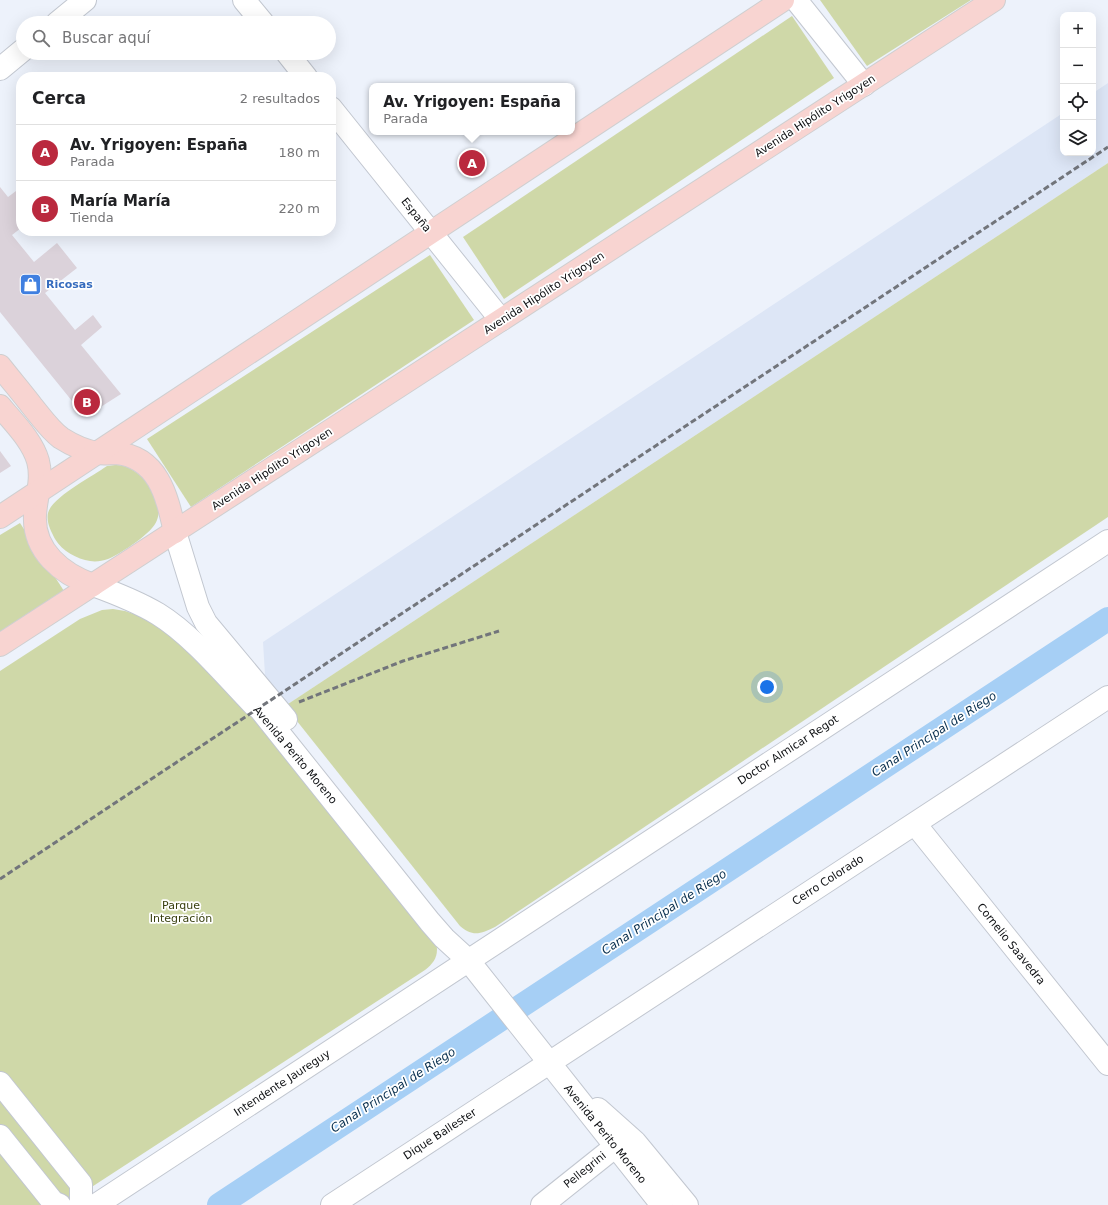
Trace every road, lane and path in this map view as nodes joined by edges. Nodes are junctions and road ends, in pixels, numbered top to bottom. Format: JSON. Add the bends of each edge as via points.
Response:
{"nodes":[{"id":1,"x":85,"y":0,"type":"edge"},
{"id":2,"x":244,"y":0,"type":"edge"},
{"id":3,"x":783,"y":0,"type":"edge"},
{"id":4,"x":796,"y":0,"type":"edge"},
{"id":5,"x":994,"y":0,"type":"edge"},
{"id":6,"x":66,"y":16,"type":"edge"},
{"id":7,"x":257,"y":16,"type":"edge"},
{"id":8,"x":16,"y":56,"type":"edge"},
{"id":9,"x":293,"y":60,"type":"edge"},
{"id":10,"x":0,"y":69,"type":"edge"},
{"id":11,"x":302,"y":72,"type":"edge"},
{"id":12,"x":864,"y":85,"type":"junction"},
{"id":13,"x":336,"y":114,"type":"edge"},
{"id":14,"x":431,"y":233,"type":"junction"},
{"id":15,"x":501,"y":320,"type":"junction"},
{"id":16,"x":0,"y":366,"type":"edge"},
{"id":17,"x":0,"y":406,"type":"edge"},
{"id":18,"x":99,"y":453,"type":"junction"},
{"id":19,"x":39,"y":492,"type":"junction"},
{"id":20,"x":0,"y":517,"type":"edge"},
{"id":21,"x":175,"y":532,"type":"junction"},
{"id":22,"x":1108,"y":541,"type":"edge"},
{"id":23,"x":93,"y":585,"type":"junction"},
{"id":24,"x":0,"y":645,"type":"edge"},
{"id":25,"x":1108,"y":697,"type":"edge"},
{"id":26,"x":915,"y":824,"type":"junction"},
{"id":27,"x":468,"y":960,"type":"junction"},
{"id":28,"x":549,"y":1063,"type":"junction"},
{"id":29,"x":1108,"y":1064,"type":"edge"},
{"id":30,"x":0,"y":1083,"type":"edge"},
{"id":31,"x":0,"y":1136,"type":"edge"},
{"id":32,"x":622,"y":1141,"type":"junction"},
{"id":33,"x":60,"y":1205,"type":"edge"},
{"id":34,"x":81,"y":1205,"type":"edge"},
{"id":35,"x":96,"y":1205,"type":"edge"},
{"id":36,"x":332,"y":1205,"type":"edge"},
{"id":37,"x":542,"y":1205,"type":"edge"},
{"id":38,"x":662,"y":1205,"type":"edge"},
{"id":39,"x":687,"y":1205,"type":"edge"}],
"edges":[{"from":1,"to":6,"type":"street"},
{"from":2,"to":7,"type":"street"},
{"from":3,"to":14,"type":"main road"},
{"from":4,"to":12,"type":"street"},
{"from":5,"to":12,"type":"main road","name":"Avenida Hipólito Yrigoyen"},
{"from":8,"to":10,"type":"street"},
{"from":9,"to":11,"type":"street"},
{"from":12,"to":15,"type":"main road","name":"Avenida Hipólito Yrigoyen"},
{"from":13,"to":14,"type":"street","name":"España"},
{"from":14,"to":15,"type":"street","name":"España"},
{"from":14,"to":18,"type":"main road"},
{"from":15,"to":21,"type":"main road","name":"Avenida Hipólito Yrigoyen"},
{"from":16,"to":18,"type":"main road","via":[[40,416],[61,437],[83,449]]},
{"from":17,"to":19,"type":"main road","via":[[34,451],[40,471]]},
{"from":18,"to":19,"type":"main road"},
{"from":18,"to":21,"type":"main road","via":[[128,456],[148,467],[156,476],[167,499]]},
{"from":19,"to":20,"type":"main road"},
{"from":19,"to":23,"type":"main road","via":[[36,528],[44,551],[61,569]]},
{"from":21,"to":23,"type":"main road","name":"Avenida Hipólito Yrigoyen"},
{"from":21,"to":27,"type":"street","name":"Avenida Perito Moreno","via":[[198,607],[206,623],[294,727],[443,914],[454,930]]},
{"from":22,"to":27,"type":"street","name":"Doctor Almicar Regot"},
{"from":23,"to":24,"type":"main road","name":"Avenida Hipólito Yrigoyen"},
{"from":23,"to":27,"type":"street","name":"Avenida Perito Moreno","via":[[167,620],[195,644],[259,708],[436,930]]},
{"from":25,"to":26,"type":"street","name":"Cerro Colorado"},
{"from":26,"to":28,"type":"street","name":"Cerro Colorado"},
{"from":26,"to":29,"type":"street","name":"Cornelio Saavedra"},
{"from":27,"to":28,"type":"street","name":"Avenida Perito Moreno"},
{"from":27,"to":35,"type":"street","name":"Intendente Jaureguy"},
{"from":28,"to":32,"type":"street","name":"Avenida Perito Moreno"},
{"from":28,"to":36,"type":"street","name":"Dique Ballester"},
{"from":30,"to":34,"type":"street","via":[[81,1184]]},
{"from":31,"to":33,"type":"street","via":[[53,1202]]},
{"from":32,"to":37,"type":"street","name":"Pellegrini"},
{"from":32,"to":38,"type":"street","name":"Avenida Perito Moreno"},
{"from":32,"to":39,"type":"street","name":"Avenida Perito Moreno","via":[[642,1150]]}]}
